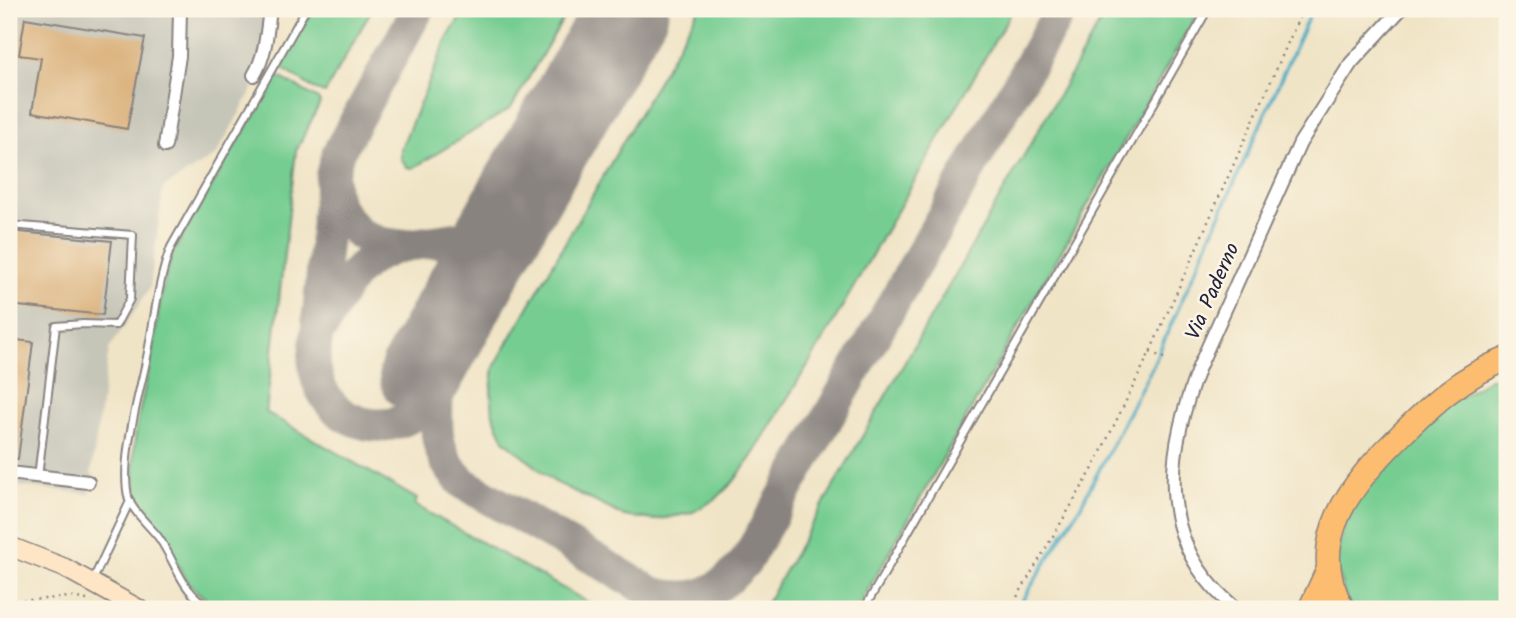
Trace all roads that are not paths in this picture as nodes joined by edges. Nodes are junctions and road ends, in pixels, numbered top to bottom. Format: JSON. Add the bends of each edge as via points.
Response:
{"nodes":[{"id":1,"x":180,"y":9,"type":"edge"},
{"id":2,"x":270,"y":9,"type":"edge"},
{"id":3,"x":306,"y":9,"type":"edge"},
{"id":4,"x":1208,"y":9,"type":"edge"},
{"id":5,"x":1401,"y":9,"type":"edge"},
{"id":6,"x":254,"y":75,"type":"dead end"},
{"id":7,"x":14,"y":132,"type":"dead end"},
{"id":8,"x":165,"y":146,"type":"dead end"},
{"id":9,"x":9,"y":164,"type":"edge"},
{"id":10,"x":9,"y":225,"type":"edge"},
{"id":11,"x":1507,"y":359,"type":"edge"},
{"id":12,"x":9,"y":473,"type":"edge"},
{"id":13,"x":38,"y":477,"type":"junction"},
{"id":14,"x":88,"y":482,"type":"dead end"},
{"id":15,"x":130,"y":501,"type":"junction"},
{"id":16,"x":9,"y":546,"type":"edge"},
{"id":17,"x":1328,"y":570,"type":"junction"},
{"id":18,"x":92,"y":582,"type":"junction"},
{"id":19,"x":139,"y":609,"type":"edge"},
{"id":20,"x":212,"y":609,"type":"edge"},
{"id":21,"x":864,"y":609,"type":"edge"},
{"id":22,"x":1236,"y":609,"type":"edge"},
{"id":23,"x":1310,"y":609,"type":"edge"},
{"id":24,"x":1343,"y":609,"type":"edge"}],
"edges":[{"from":1,"to":8,"type":"street","via":[[179,56]]},
{"from":2,"to":6,"type":"street","via":[[264,51]]},
{"from":3,"to":15,"type":"lane","via":[[164,264],[135,403],[128,468]]},
{"from":4,"to":21,"type":"lane"},
{"from":5,"to":22,"type":"street","name":"Via Paderno","via":[[1351,63],[1300,143],[1187,399],[1174,453],[1177,510],[1197,565]]},
{"from":7,"to":9,"type":"lane"},
{"from":10,"to":13,"type":"lane","via":[[133,235],[130,299],[116,325],[56,326]]},
{"from":11,"to":17,"type":"highway","via":[[1455,385],[1361,477],[1337,515]]},
{"from":12,"to":13,"type":"street"},
{"from":13,"to":14,"type":"street"},
{"from":15,"to":18,"type":"lane"},
{"from":15,"to":20,"type":"lane","via":[[160,539],[183,584]]},
{"from":16,"to":18,"type":"street"},
{"from":17,"to":23,"type":"highway"},
{"from":17,"to":24,"type":"highway"},
{"from":18,"to":19,"type":"street"}]}
